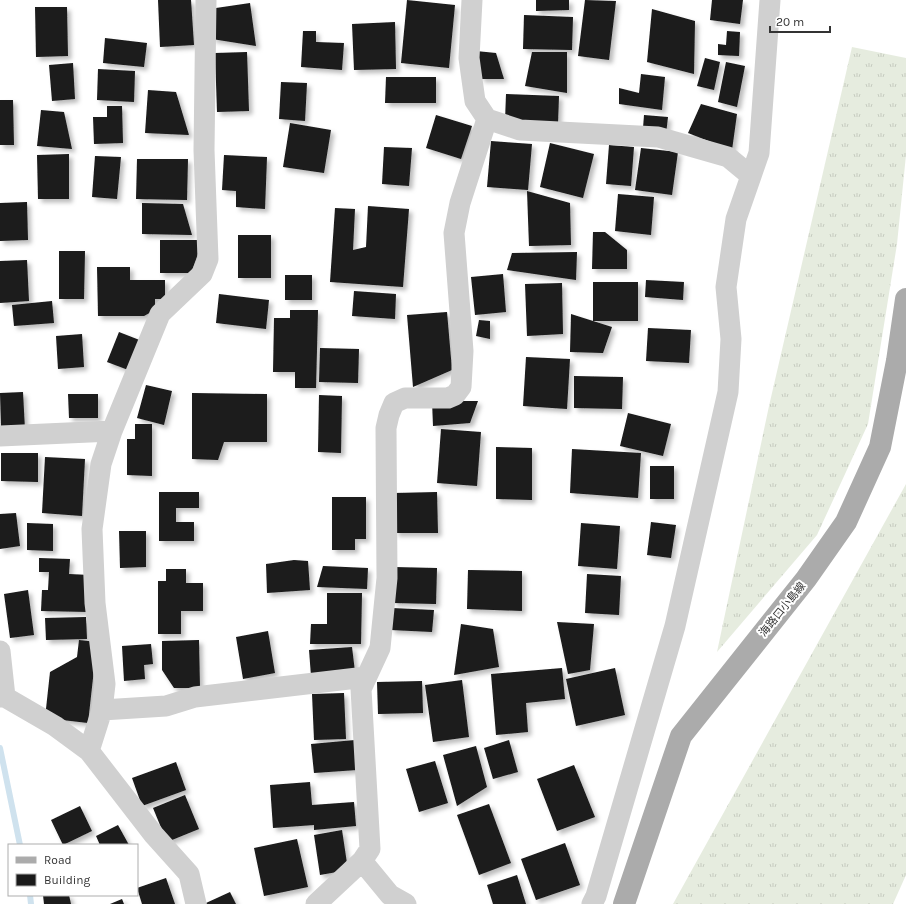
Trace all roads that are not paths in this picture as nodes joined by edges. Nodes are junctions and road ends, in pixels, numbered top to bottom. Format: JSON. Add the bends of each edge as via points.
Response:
{"nodes":[{"id":1,"x":206,"y":0,"type":"edge"},
{"id":2,"x":472,"y":0,"type":"edge"},
{"id":3,"x":770,"y":0,"type":"edge"},
{"id":4,"x":487,"y":119,"type":"junction"},
{"id":5,"x":751,"y":176,"type":"junction"},
{"id":6,"x":906,"y":300,"type":"edge"},
{"id":7,"x":112,"y":431,"type":"junction"},
{"id":8,"x":0,"y":436,"type":"edge"},
{"id":9,"x":0,"y":650,"type":"edge"},
{"id":10,"x":366,"y":677,"type":"junction"},
{"id":11,"x":2,"y":697,"type":"edge"},
{"id":12,"x":102,"y":710,"type":"junction"},
{"id":13,"x":89,"y":751,"type":"junction"},
{"id":14,"x":362,"y":861,"type":"junction"},
{"id":15,"x":196,"y":904,"type":"edge"},
{"id":16,"x":316,"y":904,"type":"edge"},
{"id":17,"x":406,"y":904,"type":"edge"},
{"id":18,"x":592,"y":904,"type":"edge"},
{"id":19,"x":624,"y":904,"type":"edge"}],
"edges":[{"from":1,"to":7,"type":"street","via":[[204,150],[208,259],[202,274],[160,314]]},
{"from":2,"to":4,"type":"street","via":[[469,58],[475,101]]},
{"from":3,"to":5,"type":"street","via":[[759,153]]},
{"from":4,"to":5,"type":"street","via":[[520,130],[658,137],[728,157]]},
{"from":4,"to":10,"type":"street","via":[[460,203],[454,233],[463,351],[461,388],[456,395],[448,398],[405,398],[394,403],[386,428],[388,578],[380,648]]},
{"from":5,"to":18,"type":"street","via":[[736,219],[726,287],[731,340],[728,392],[675,626]]},
{"from":6,"to":19,"type":"main road","name":"海路口小島線","via":[[880,447],[846,522],[806,579],[681,736]]},
{"from":7,"to":8,"type":"street"},
{"from":7,"to":12,"type":"street","via":[[101,464],[92,529],[95,603],[105,684]]},
{"from":9,"to":11,"type":"street"},
{"from":10,"to":12,"type":"street","via":[[195,696],[166,706]]},
{"from":10,"to":14,"type":"street","via":[[361,689],[370,849]]},
{"from":11,"to":13,"type":"street","via":[[55,726]]},
{"from":12,"to":13,"type":"street"},
{"from":13,"to":15,"type":"street","via":[[154,835],[189,874]]},
{"from":14,"to":16,"type":"street"},
{"from":14,"to":17,"type":"street","via":[[390,895]]}]}
